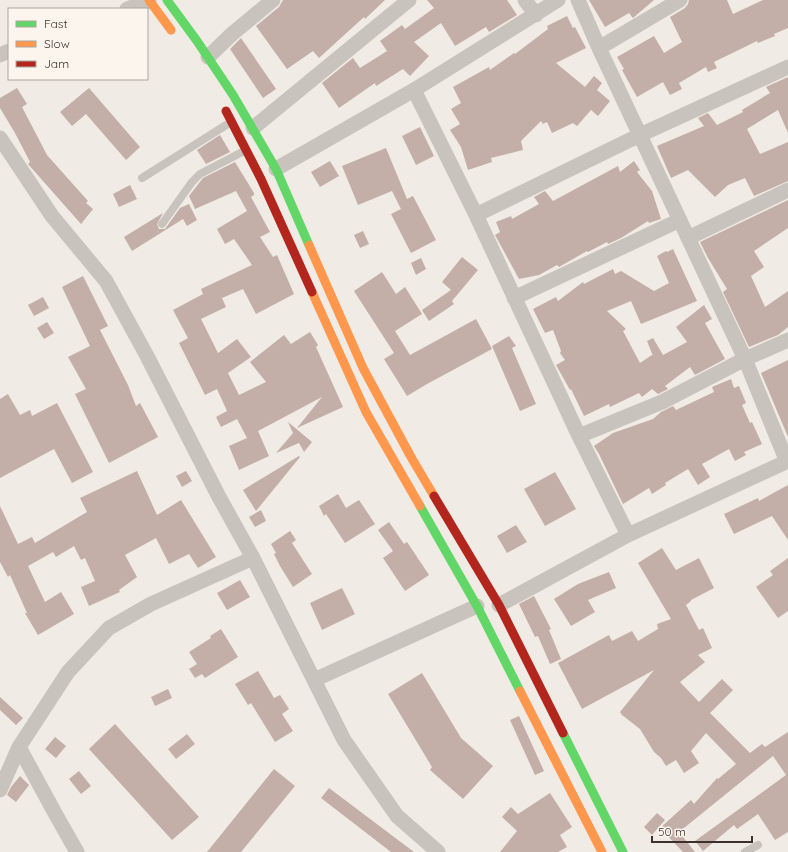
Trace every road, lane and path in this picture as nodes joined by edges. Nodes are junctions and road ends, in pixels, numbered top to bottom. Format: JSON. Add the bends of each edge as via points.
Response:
{"nodes":[{"id":1,"x":149,"y":0,"type":"edge"},
{"id":2,"x":167,"y":0,"type":"edge"},
{"id":3,"x":273,"y":0,"type":"edge"},
{"id":4,"x":409,"y":0,"type":"edge"},
{"id":5,"x":525,"y":0,"type":"edge"},
{"id":6,"x":558,"y":0,"type":"edge"},
{"id":7,"x":578,"y":0,"type":"edge"},
{"id":8,"x":680,"y":0,"type":"edge"},
{"id":9,"x":129,"y":8,"type":"edge"},
{"id":10,"x":536,"y":15,"type":"junction"},
{"id":11,"x":178,"y":39,"type":"dead end"},
{"id":12,"x":599,"y":48,"type":"junction"},
{"id":13,"x":208,"y":57,"type":"junction"},
{"id":14,"x":788,"y":67,"type":"edge"},
{"id":15,"x":414,"y":90,"type":"junction"},
{"id":16,"x":222,"y":104,"type":"dead end"},
{"id":17,"x":232,"y":122,"type":"junction"},
{"id":18,"x":253,"y":128,"type":"junction"},
{"id":19,"x":640,"y":135,"type":"junction"},
{"id":20,"x":0,"y":138,"type":"edge"},
{"id":21,"x":246,"y":150,"type":"junction"},
{"id":22,"x":276,"y":169,"type":"junction"},
{"id":23,"x":142,"y":178,"type":"dead end"},
{"id":24,"x":788,"y":190,"type":"edge"},
{"id":25,"x":476,"y":215,"type":"junction"},
{"id":26,"x":680,"y":220,"type":"junction"},
{"id":27,"x":162,"y":224,"type":"dead end"},
{"id":28,"x":688,"y":238,"type":"junction"},
{"id":29,"x":514,"y":298,"type":"junction"},
{"id":30,"x":337,"y":306,"type":"junction"},
{"id":31,"x":320,"y":312,"type":"junction"},
{"id":32,"x":788,"y":340,"type":"edge"},
{"id":33,"x":744,"y":359,"type":"junction"},
{"id":34,"x":579,"y":436,"type":"junction"},
{"id":35,"x":787,"y":462,"type":"edge"},
{"id":36,"x":628,"y":535,"type":"junction"},
{"id":37,"x":253,"y":558,"type":"junction"},
{"id":38,"x":499,"y":605,"type":"junction"},
{"id":39,"x":477,"y":606,"type":"junction"},
{"id":40,"x":314,"y":680,"type":"junction"},
{"id":41,"x":20,"y":746,"type":"junction"},
{"id":42,"x":0,"y":790,"type":"edge"},
{"id":43,"x":758,"y":845,"type":"dead end"},
{"id":44,"x":431,"y":850,"type":"edge"},
{"id":45,"x":77,"y":852,"type":"edge"},
{"id":46,"x":602,"y":852,"type":"edge"},
{"id":47,"x":623,"y":852,"type":"edge"},
{"id":48,"x":745,"y":852,"type":"edge"}],
"edges":[{"from":1,"to":9,"type":"street"},
{"from":1,"to":11,"type":"main road"},
{"from":2,"to":13,"type":"main road"},
{"from":3,"to":13,"type":"street"},
{"from":4,"to":18,"type":"street"},
{"from":5,"to":10,"type":"street"},
{"from":6,"to":10,"type":"street"},
{"from":7,"to":12,"type":"street"},
{"from":8,"to":12,"type":"street"},
{"from":10,"to":15,"type":"street"},
{"from":12,"to":19,"type":"street"},
{"from":13,"to":18,"type":"main road"},
{"from":14,"to":19,"type":"street"},
{"from":15,"to":22,"type":"street"},
{"from":15,"to":25,"type":"street"},
{"from":16,"to":17,"type":"main road"},
{"from":17,"to":21,"type":"main road"},
{"from":17,"to":23,"type":"lane"},
{"from":18,"to":22,"type":"main road"},
{"from":19,"to":25,"type":"street"},
{"from":19,"to":26,"type":"street"},
{"from":20,"to":37,"type":"street","via":[[52,216],[106,281]]},
{"from":21,"to":27,"type":"lane","via":[[200,174]]},
{"from":21,"to":31,"type":"main road"},
{"from":22,"to":30,"type":"main road"},
{"from":24,"to":28,"type":"street"},
{"from":25,"to":29,"type":"street"},
{"from":26,"to":28,"type":"street"},
{"from":26,"to":29,"type":"street"},
{"from":28,"to":33,"type":"street"},
{"from":29,"to":34,"type":"street"},
{"from":30,"to":31,"type":"main road"},
{"from":30,"to":38,"type":"main road","via":[[363,368],[411,458]]},
{"from":31,"to":39,"type":"main road","via":[[366,412]]},
{"from":32,"to":33,"type":"street"},
{"from":33,"to":34,"type":"street","via":[[662,402]]},
{"from":33,"to":35,"type":"street"},
{"from":34,"to":36,"type":"street"},
{"from":35,"to":36,"type":"street"},
{"from":36,"to":38,"type":"street"},
{"from":37,"to":40,"type":"street"},
{"from":37,"to":41,"type":"street","via":[[151,604],[109,628],[68,672]]},
{"from":38,"to":47,"type":"main road"},
{"from":39,"to":40,"type":"street"},
{"from":39,"to":46,"type":"main road"},
{"from":40,"to":44,"type":"street","via":[[344,740],[397,816]]},
{"from":41,"to":42,"type":"street"},
{"from":41,"to":45,"type":"street"},
{"from":43,"to":48,"type":"lane"}]}
